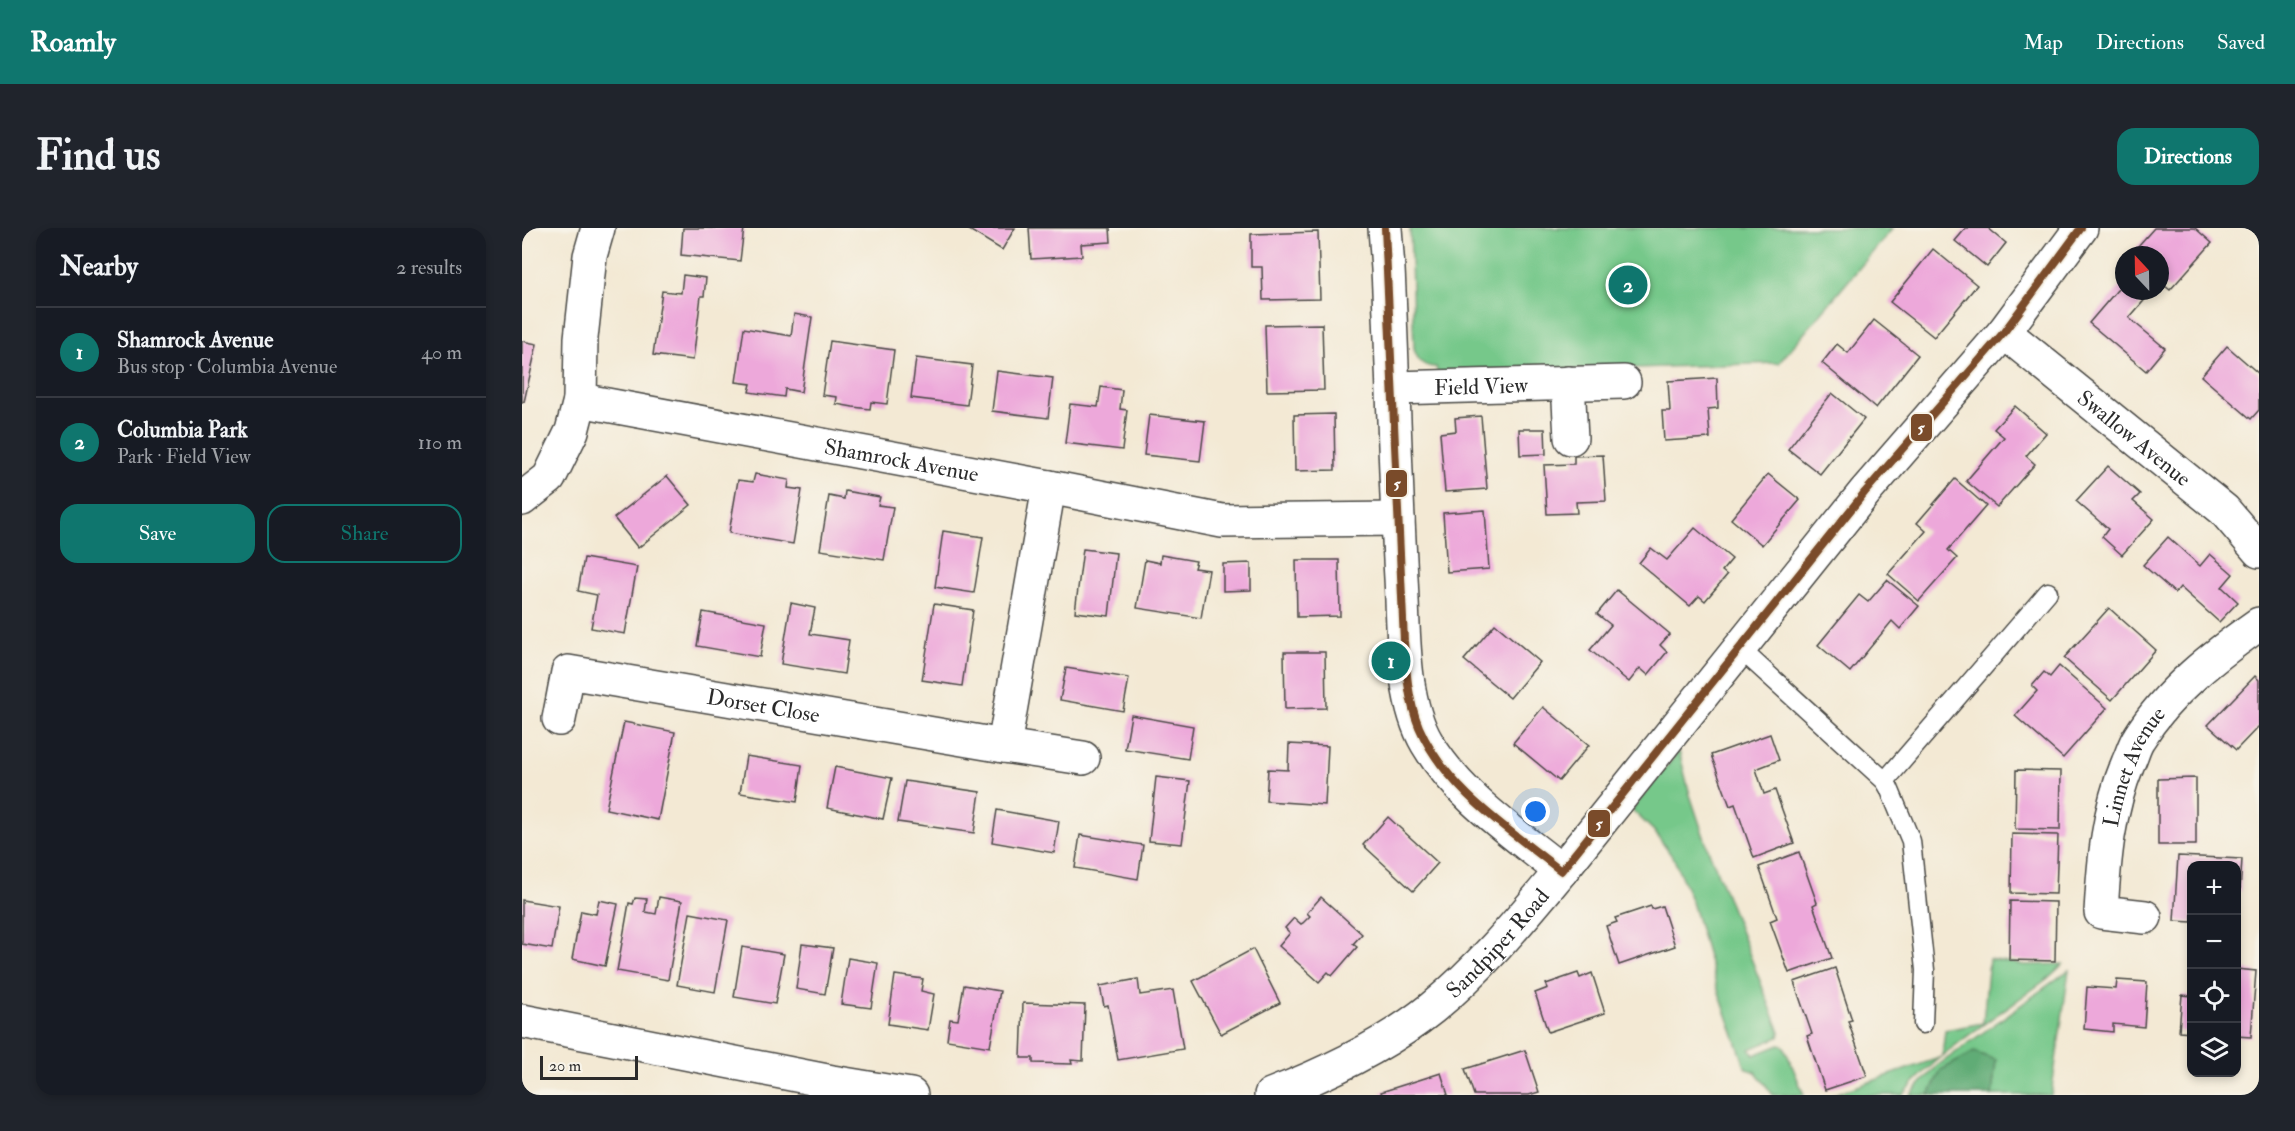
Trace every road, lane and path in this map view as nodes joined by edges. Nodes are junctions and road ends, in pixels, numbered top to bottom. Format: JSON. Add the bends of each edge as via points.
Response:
{"nodes":[{"id":1,"x":598,"y":228,"type":"edge"},
{"id":2,"x":1385,"y":228,"type":"edge"},
{"id":3,"x":2081,"y":228,"type":"edge"},
{"id":4,"x":2004,"y":332,"type":"junction"},
{"id":5,"x":1624,"y":382,"type":"dead end"},
{"id":6,"x":1568,"y":383,"type":"junction"},
{"id":7,"x":1393,"y":388,"type":"junction"},
{"id":8,"x":580,"y":400,"type":"junction"},
{"id":9,"x":1570,"y":438,"type":"dead end"},
{"id":10,"x":1049,"y":487,"type":"junction"},
{"id":11,"x":522,"y":500,"type":"edge"},
{"id":12,"x":1398,"y":519,"type":"junction"},
{"id":13,"x":2259,"y":551,"type":"edge"},
{"id":14,"x":2048,"y":592,"type":"dead end"},
{"id":15,"x":2259,"y":624,"type":"edge"},
{"id":16,"x":1738,"y":647,"type":"junction"},
{"id":17,"x":559,"y":719,"type":"dead end"},
{"id":18,"x":1004,"y":746,"type":"junction"},
{"id":19,"x":1083,"y":758,"type":"dead end"},
{"id":20,"x":1885,"y":782,"type":"junction"},
{"id":21,"x":1561,"y":871,"type":"junction"},
{"id":22,"x":2145,"y":917,"type":"dead end"},
{"id":23,"x":522,"y":1021,"type":"edge"},
{"id":24,"x":1923,"y":1024,"type":"dead end"},
{"id":25,"x":911,"y":1095,"type":"edge"},
{"id":26,"x":1272,"y":1095,"type":"edge"}],
"edges":[{"from":1,"to":8,"type":"street","via":[[590,256],[581,338]]},
{"from":2,"to":7,"type":"street"},
{"from":3,"to":4,"type":"street","name":"Sandpiper Road"},
{"from":4,"to":13,"type":"street","name":"Swallow Avenue","via":[[2224,510]]},
{"from":4,"to":16,"type":"street","name":"Sandpiper Road"},
{"from":5,"to":6,"type":"street","name":"Field View"},
{"from":6,"to":7,"type":"street","name":"Field View"},
{"from":6,"to":9,"type":"street"},
{"from":7,"to":12,"type":"street"},
{"from":8,"to":10,"type":"street","name":"Shamrock Avenue"},
{"from":8,"to":11,"type":"street","via":[[572,431],[549,478]]},
{"from":10,"to":12,"type":"street","name":"Shamrock Avenue","via":[[1222,521]]},
{"from":10,"to":18,"type":"street"},
{"from":12,"to":21,"type":"street","via":[[1406,676],[1425,741],[1444,769],[1477,804]]},
{"from":14,"to":20,"type":"lane"},
{"from":15,"to":22,"type":"street","name":"Linnet Avenue","via":[[2180,689],[2138,739],[2123,776],[2104,853],[2101,912]]},
{"from":16,"to":20,"type":"lane"},
{"from":16,"to":21,"type":"street","name":"Sandpiper Road"},
{"from":17,"to":18,"type":"street","name":"Dorset Close","via":[[568,672]]},
{"from":18,"to":19,"type":"street","name":"Dorset Close"},
{"from":20,"to":24,"type":"lane","via":[[1911,841],[1925,969]]},
{"from":21,"to":26,"type":"street","name":"Sandpiper Road","via":[[1479,963],[1431,1009],[1375,1047]]},
{"from":23,"to":25,"type":"street"}]}
